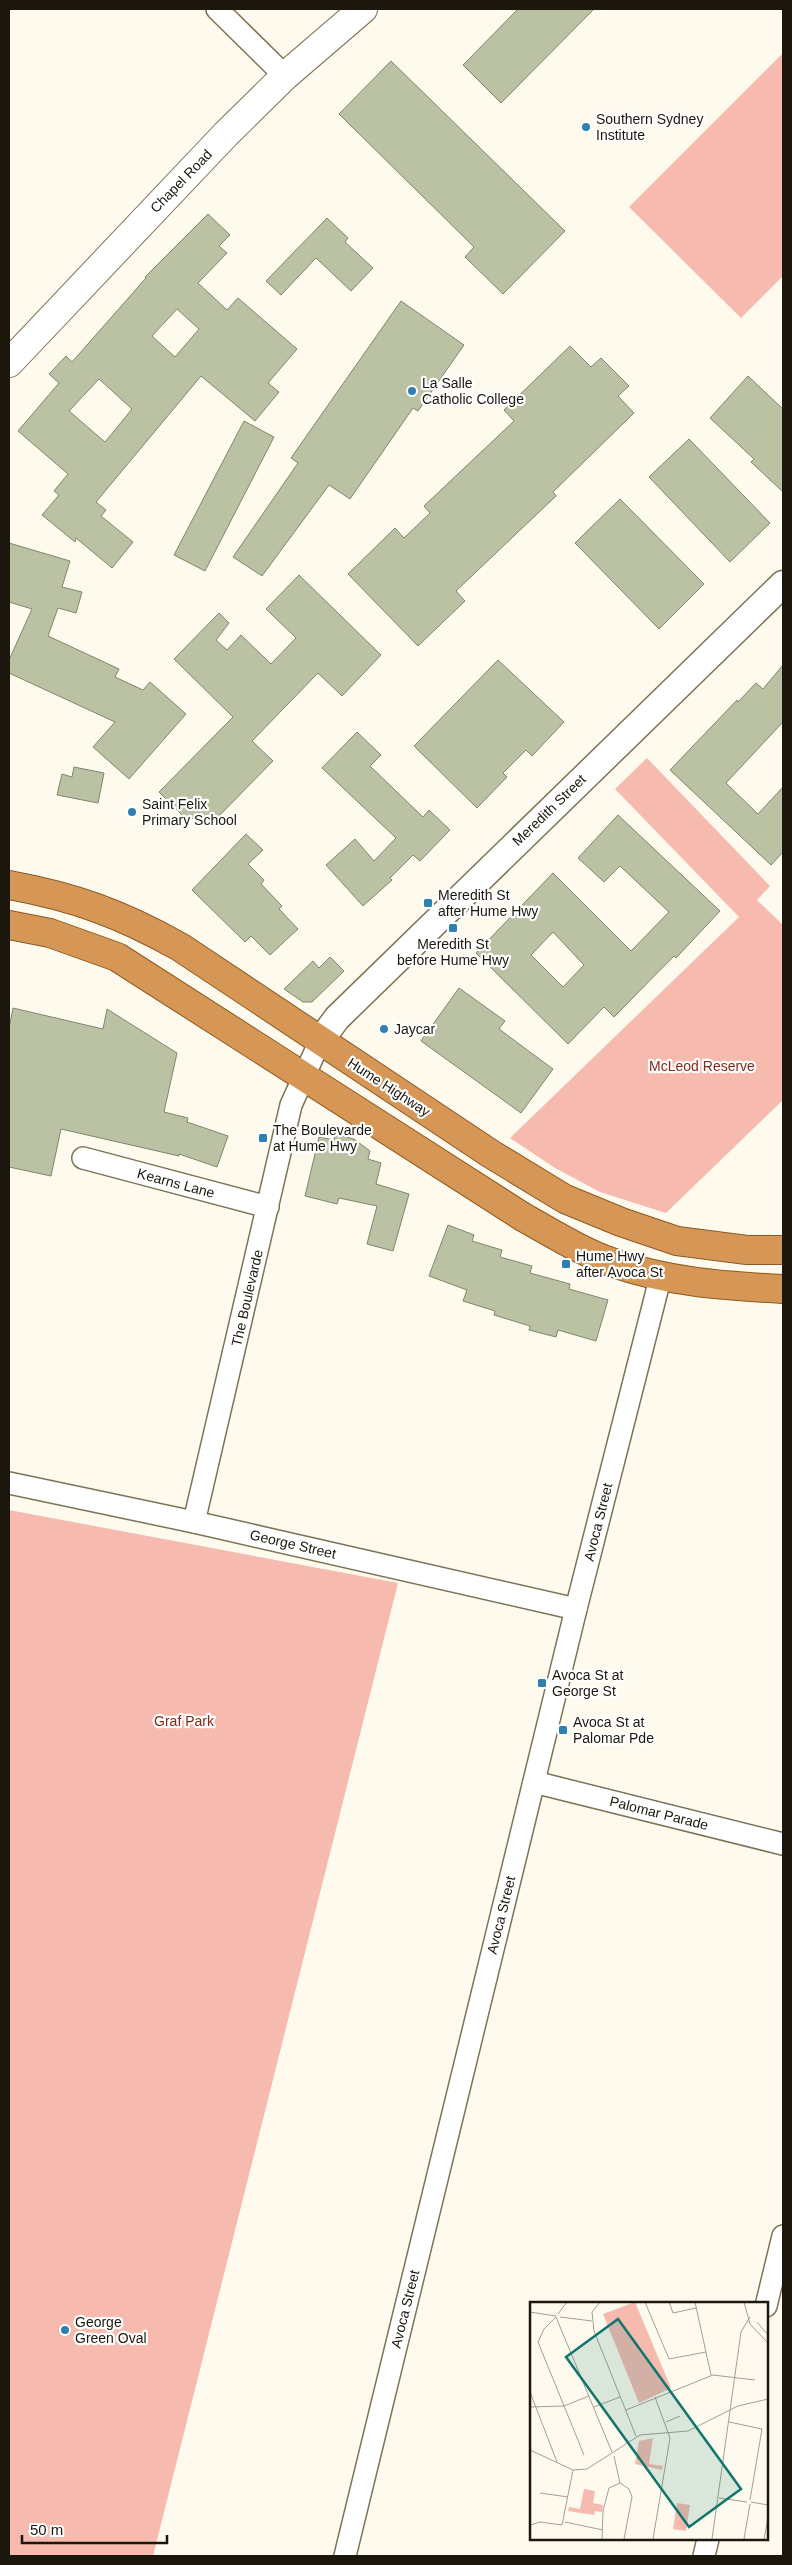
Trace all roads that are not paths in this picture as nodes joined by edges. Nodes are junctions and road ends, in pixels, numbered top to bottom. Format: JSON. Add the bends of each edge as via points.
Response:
{"nodes":[{"id":1,"x":218,"y":9,"type":"edge"},
{"id":2,"x":363,"y":9,"type":"edge"},
{"id":3,"x":286,"y":76,"type":"junction"},
{"id":4,"x":9,"y":363,"type":"edge"},
{"id":5,"x":783,"y":584,"type":"edge"},
{"id":6,"x":9,"y":885,"type":"edge"},
{"id":7,"x":136,"y":922,"type":"junction"},
{"id":8,"x":9,"y":925,"type":"edge"},
{"id":9,"x":117,"y":957,"type":"junction"},
{"id":10,"x":320,"y":1041,"type":"junction"},
{"id":11,"x":303,"y":1076,"type":"junction"},
{"id":12,"x":83,"y":1158,"type":"dead end"},
{"id":13,"x":268,"y":1207,"type":"junction"},
{"id":14,"x":783,"y":1250,"type":"edge"},
{"id":15,"x":661,"y":1275,"type":"junction"},
{"id":16,"x":783,"y":1288,"type":"edge"},
{"id":17,"x":9,"y":1483,"type":"edge"},
{"id":18,"x":194,"y":1522,"type":"junction"},
{"id":19,"x":576,"y":1609,"type":"junction"},
{"id":20,"x":534,"y":1782,"type":"junction"},
{"id":21,"x":783,"y":1844,"type":"edge"},
{"id":22,"x":783,"y":2236,"type":"edge"},
{"id":23,"x":767,"y":2302,"type":"edge"},
{"id":24,"x":708,"y":2540,"type":"edge"},
{"id":25,"x":345,"y":2556,"type":"edge"},
{"id":26,"x":704,"y":2556,"type":"edge"}],
"edges":[{"from":1,"to":3,"type":"street"},
{"from":2,"to":3,"type":"main road","name":"Chapel Road"},
{"from":3,"to":4,"type":"main road","name":"Chapel Road","via":[[226,134]]},
{"from":5,"to":10,"type":"street","name":"Meredith Street","via":[[337,1018]]},
{"from":6,"to":7,"type":"highway","name":"Hume Highway","via":[[75,899]]},
{"from":7,"to":9,"type":"highway"},
{"from":7,"to":10,"type":"highway","name":"Hume Highway","via":[[180,947]]},
{"from":8,"to":9,"type":"highway","via":[[50,933]]},
{"from":9,"to":11,"type":"highway"},
{"from":10,"to":11,"type":"street","name":"The Boulevarde"},
{"from":10,"to":14,"type":"highway","name":"Hume Highway","via":[[565,1199],[676,1241],[747,1250]]},
{"from":11,"to":13,"type":"street","name":"The Boulevarde","via":[[291,1105]]},
{"from":11,"to":15,"type":"highway","via":[[523,1217],[571,1244],[612,1262]]},
{"from":12,"to":13,"type":"street","name":"Kearns Lane"},
{"from":13,"to":18,"type":"street","name":"The Boulevarde"},
{"from":15,"to":16,"type":"highway","via":[[732,1287]]},
{"from":15,"to":19,"type":"street","name":"Avoca Street"},
{"from":17,"to":18,"type":"street","name":"George Street"},
{"from":18,"to":19,"type":"street","name":"George Street"},
{"from":19,"to":20,"type":"street","name":"Avoca Street"},
{"from":20,"to":21,"type":"street","name":"Palomar Parade"},
{"from":20,"to":25,"type":"street","name":"Avoca Street"},
{"from":22,"to":23,"type":"street"},
{"from":24,"to":26,"type":"street"}]}
